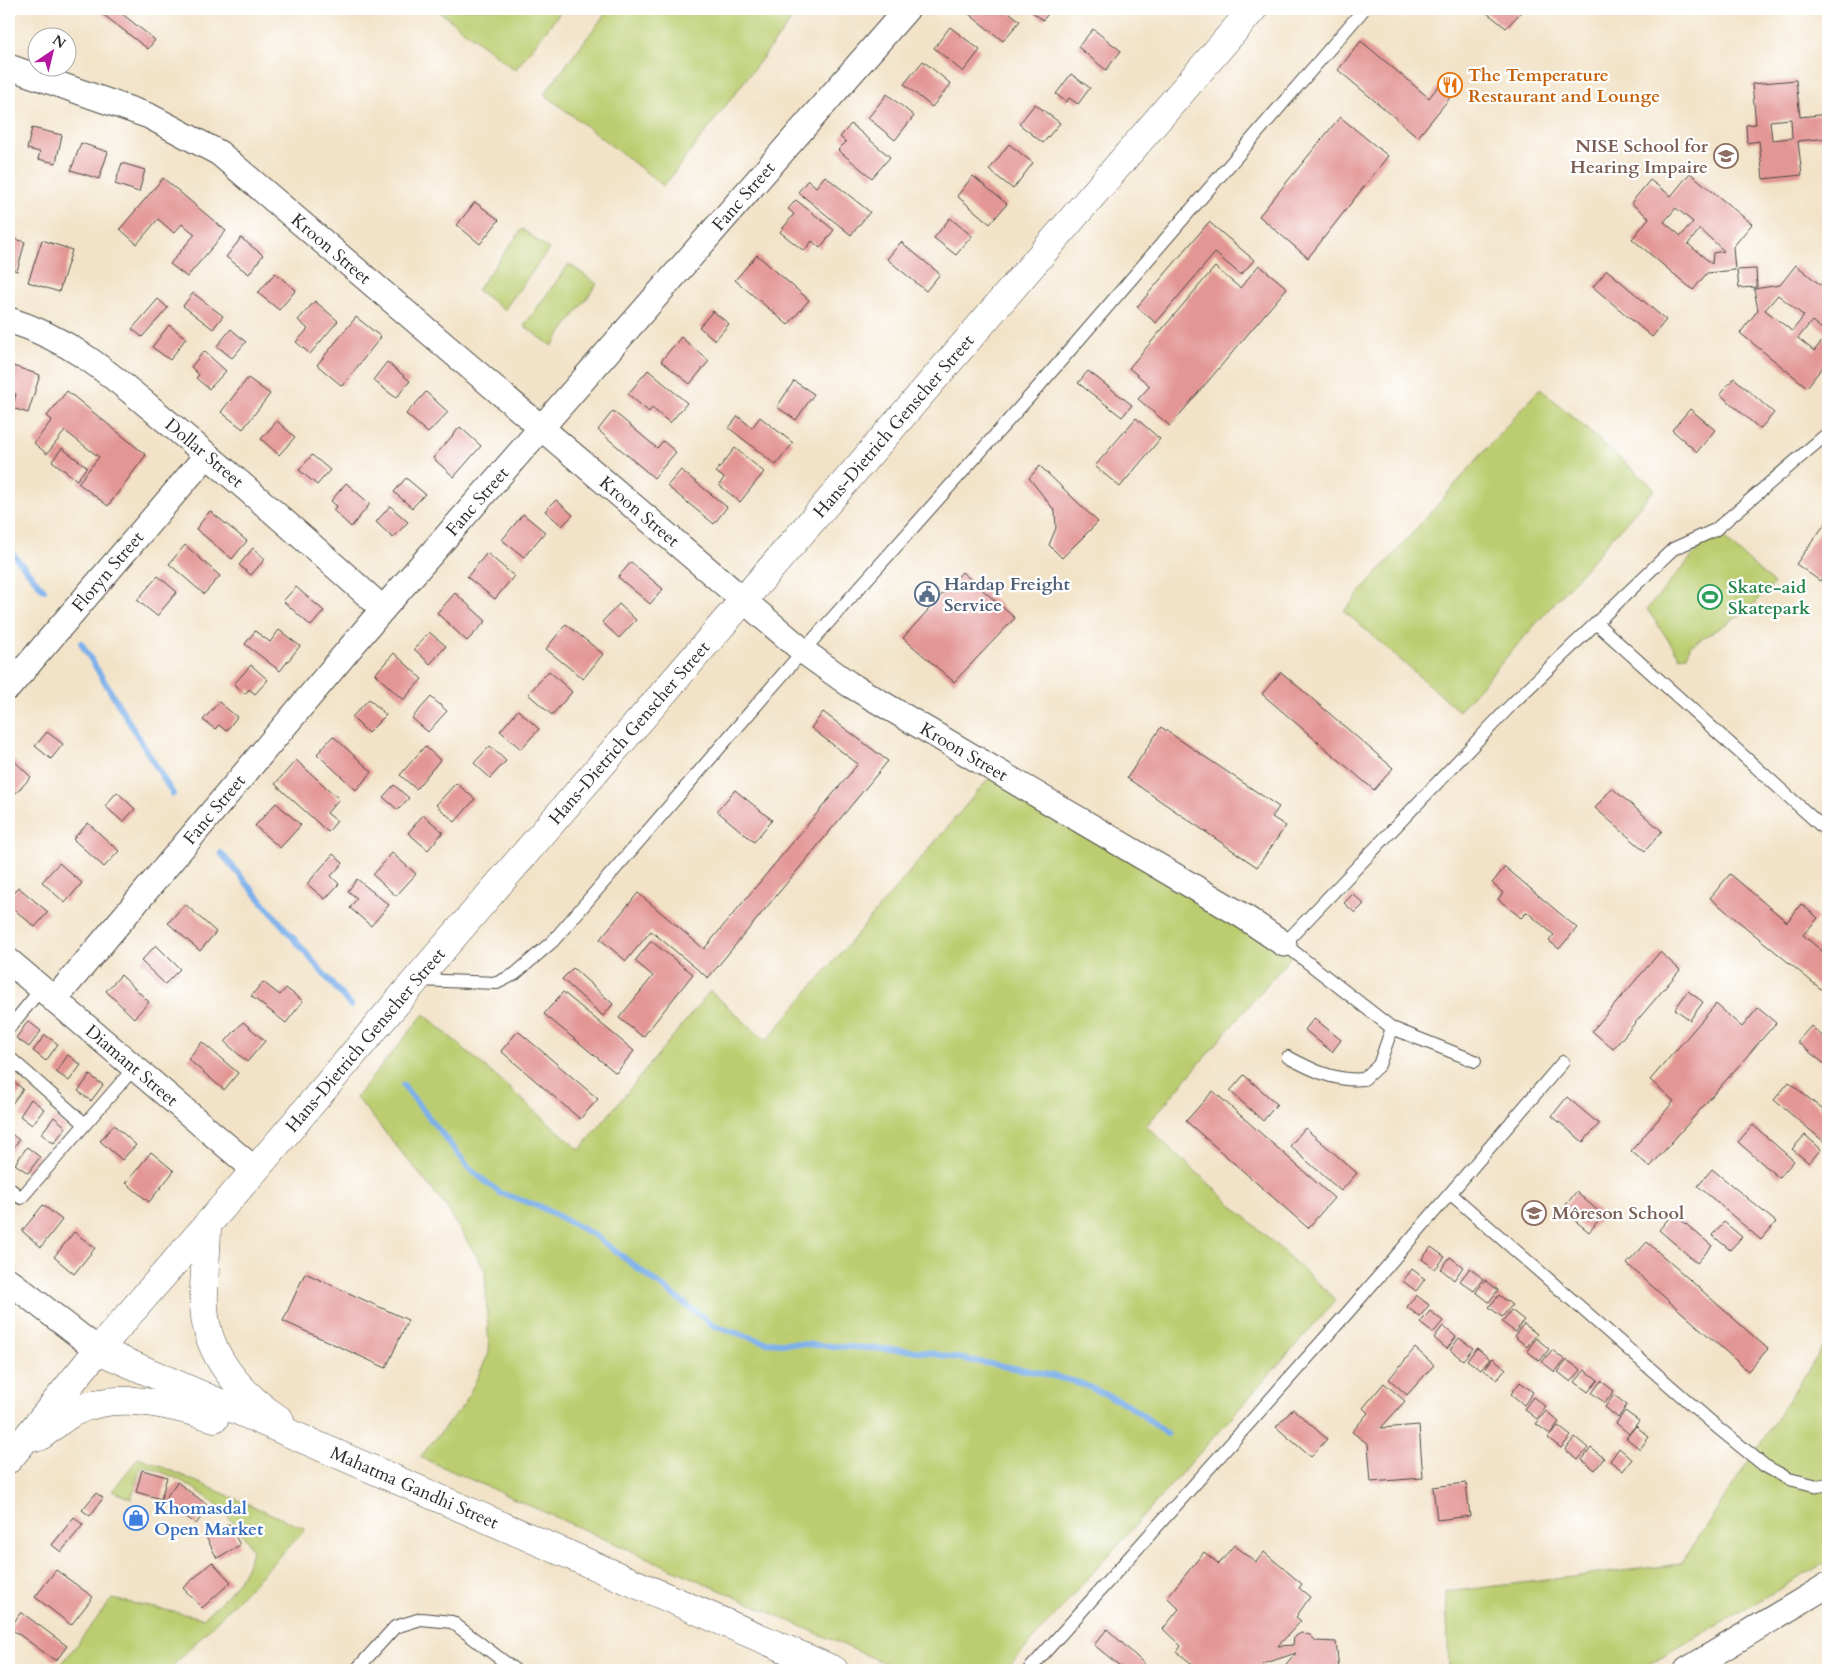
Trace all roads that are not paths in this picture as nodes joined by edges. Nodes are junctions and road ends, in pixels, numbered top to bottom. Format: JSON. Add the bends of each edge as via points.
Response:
{"nodes":[{"id":1,"x":907,"y":9,"type":"edge"},
{"id":2,"x":1253,"y":9,"type":"edge"},
{"id":3,"x":1364,"y":9,"type":"edge"},
{"id":4,"x":9,"y":67,"type":"edge"},
{"id":5,"x":9,"y":320,"type":"edge"},
{"id":6,"x":542,"y":429,"type":"junction"},
{"id":7,"x":1828,"y":433,"type":"edge"},
{"id":8,"x":207,"y":455,"type":"junction"},
{"id":9,"x":744,"y":600,"type":"junction"},
{"id":10,"x":384,"y":608,"type":"junction"},
{"id":11,"x":1596,"y":623,"type":"junction"},
{"id":12,"x":803,"y":651,"type":"junction"},
{"id":13,"x":9,"y":687,"type":"edge"},
{"id":14,"x":1828,"y":832,"type":"edge"},
{"id":15,"x":1284,"y":944,"type":"junction"},
{"id":16,"x":9,"y":961,"type":"edge"},
{"id":17,"x":416,"y":980,"type":"junction"},
{"id":18,"x":48,"y":995,"type":"junction"},
{"id":19,"x":9,"y":1028,"type":"edge"},
{"id":20,"x":1392,"y":1028,"type":"junction"},
{"id":21,"x":9,"y":1057,"type":"edge"},
{"id":22,"x":1288,"y":1057,"type":"dead end"},
{"id":23,"x":1475,"y":1061,"type":"dead end"},
{"id":24,"x":1563,"y":1062,"type":"dead end"},
{"id":25,"x":134,"y":1068,"type":"junction"},
{"id":26,"x":85,"y":1124,"type":"junction"},
{"id":27,"x":255,"y":1170,"type":"junction"},
{"id":28,"x":9,"y":1188,"type":"edge"},
{"id":29,"x":1451,"y":1194,"type":"junction"},
{"id":30,"x":207,"y":1225,"type":"junction"},
{"id":31,"x":9,"y":1281,"type":"edge"},
{"id":32,"x":98,"y":1350,"type":"junction"},
{"id":33,"x":322,"y":1450,"type":"junction"},
{"id":34,"x":9,"y":1459,"type":"edge"},
{"id":35,"x":1828,"y":1484,"type":"edge"},
{"id":36,"x":1828,"y":1585,"type":"edge"},
{"id":37,"x":356,"y":1670,"type":"edge"},
{"id":38,"x":515,"y":1670,"type":"edge"},
{"id":39,"x":834,"y":1670,"type":"edge"},
{"id":40,"x":1029,"y":1670,"type":"edge"},
{"id":41,"x":1687,"y":1670,"type":"edge"}],
"edges":[{"from":1,"to":6,"type":"street","name":"Fanc Street"},
{"from":2,"to":9,"type":"street","name":"Hans-Dietrich Genscher Street"},
{"from":3,"to":12,"type":"lane","via":[[1039,386]]},
{"from":4,"to":6,"type":"street","name":"Kroon Street","via":[[149,116],[219,153]]},
{"from":5,"to":8,"type":"street","name":"Dollar Street","via":[[49,335],[82,353]]},
{"from":6,"to":9,"type":"street","name":"Kroon Street"},
{"from":6,"to":10,"type":"street","name":"Fanc Street"},
{"from":7,"to":11,"type":"lane","via":[[1715,530],[1673,549]]},
{"from":8,"to":10,"type":"street","name":"Dollar Street"},
{"from":8,"to":13,"type":"street","name":"Floryn Street"},
{"from":9,"to":12,"type":"street","name":"Kroon Street"},
{"from":9,"to":17,"type":"street","name":"Hans-Dietrich Genscher Street"},
{"from":10,"to":18,"type":"street","name":"Fanc Street"},
{"from":11,"to":14,"type":"lane"},
{"from":11,"to":15,"type":"lane","via":[[1514,702]]},
{"from":12,"to":15,"type":"street","name":"Kroon Street","via":[[849,684],[1243,916]]},
{"from":12,"to":17,"type":"lane","via":[[553,941],[515,974],[497,983]]},
{"from":15,"to":20,"type":"lane"},
{"from":16,"to":18,"type":"street","name":"Diamant Street"},
{"from":17,"to":27,"type":"street","name":"Hans-Dietrich Genscher Street"},
{"from":18,"to":19,"type":"lane"},
{"from":18,"to":25,"type":"street","name":"Diamant Street"},
{"from":20,"to":22,"type":"lane","via":[[1379,1065],[1364,1079],[1340,1079],[1312,1070]]},
{"from":20,"to":23,"type":"lane"},
{"from":21,"to":26,"type":"lane"},
{"from":24,"to":29,"type":"lane"},
{"from":25,"to":26,"type":"lane"},
{"from":25,"to":27,"type":"street","name":"Diamant Street"},
{"from":26,"to":28,"type":"lane","via":[[21,1198]]},
{"from":27,"to":30,"type":"street","name":"Hans-Dietrich Genscher Street"},
{"from":29,"to":35,"type":"lane","via":[[1717,1427],[1766,1466],[1790,1479],[1818,1486]]},
{"from":29,"to":40,"type":"lane"},
{"from":30,"to":32,"type":"street","name":"Hans-Dietrich Genscher Street"},
{"from":30,"to":33,"type":"street","via":[[204,1308],[209,1333],[220,1360],[235,1383],[273,1416]]},
{"from":31,"to":32,"type":"street","name":"Mahatma Gandhi Street"},
{"from":32,"to":33,"type":"street","name":"Mahatma Gandhi Street"},
{"from":32,"to":34,"type":"street","name":"Hans-Dietrich Genscher Street"},
{"from":33,"to":34,"type":"street","via":[[182,1408],[132,1401],[104,1403],[74,1412]]},
{"from":33,"to":39,"type":"street","name":"Mahatma Gandhi Street"},
{"from":36,"to":41,"type":"street"},
{"from":37,"to":38,"type":"lane","via":[[396,1627],[421,1619],[452,1622]]}]}
